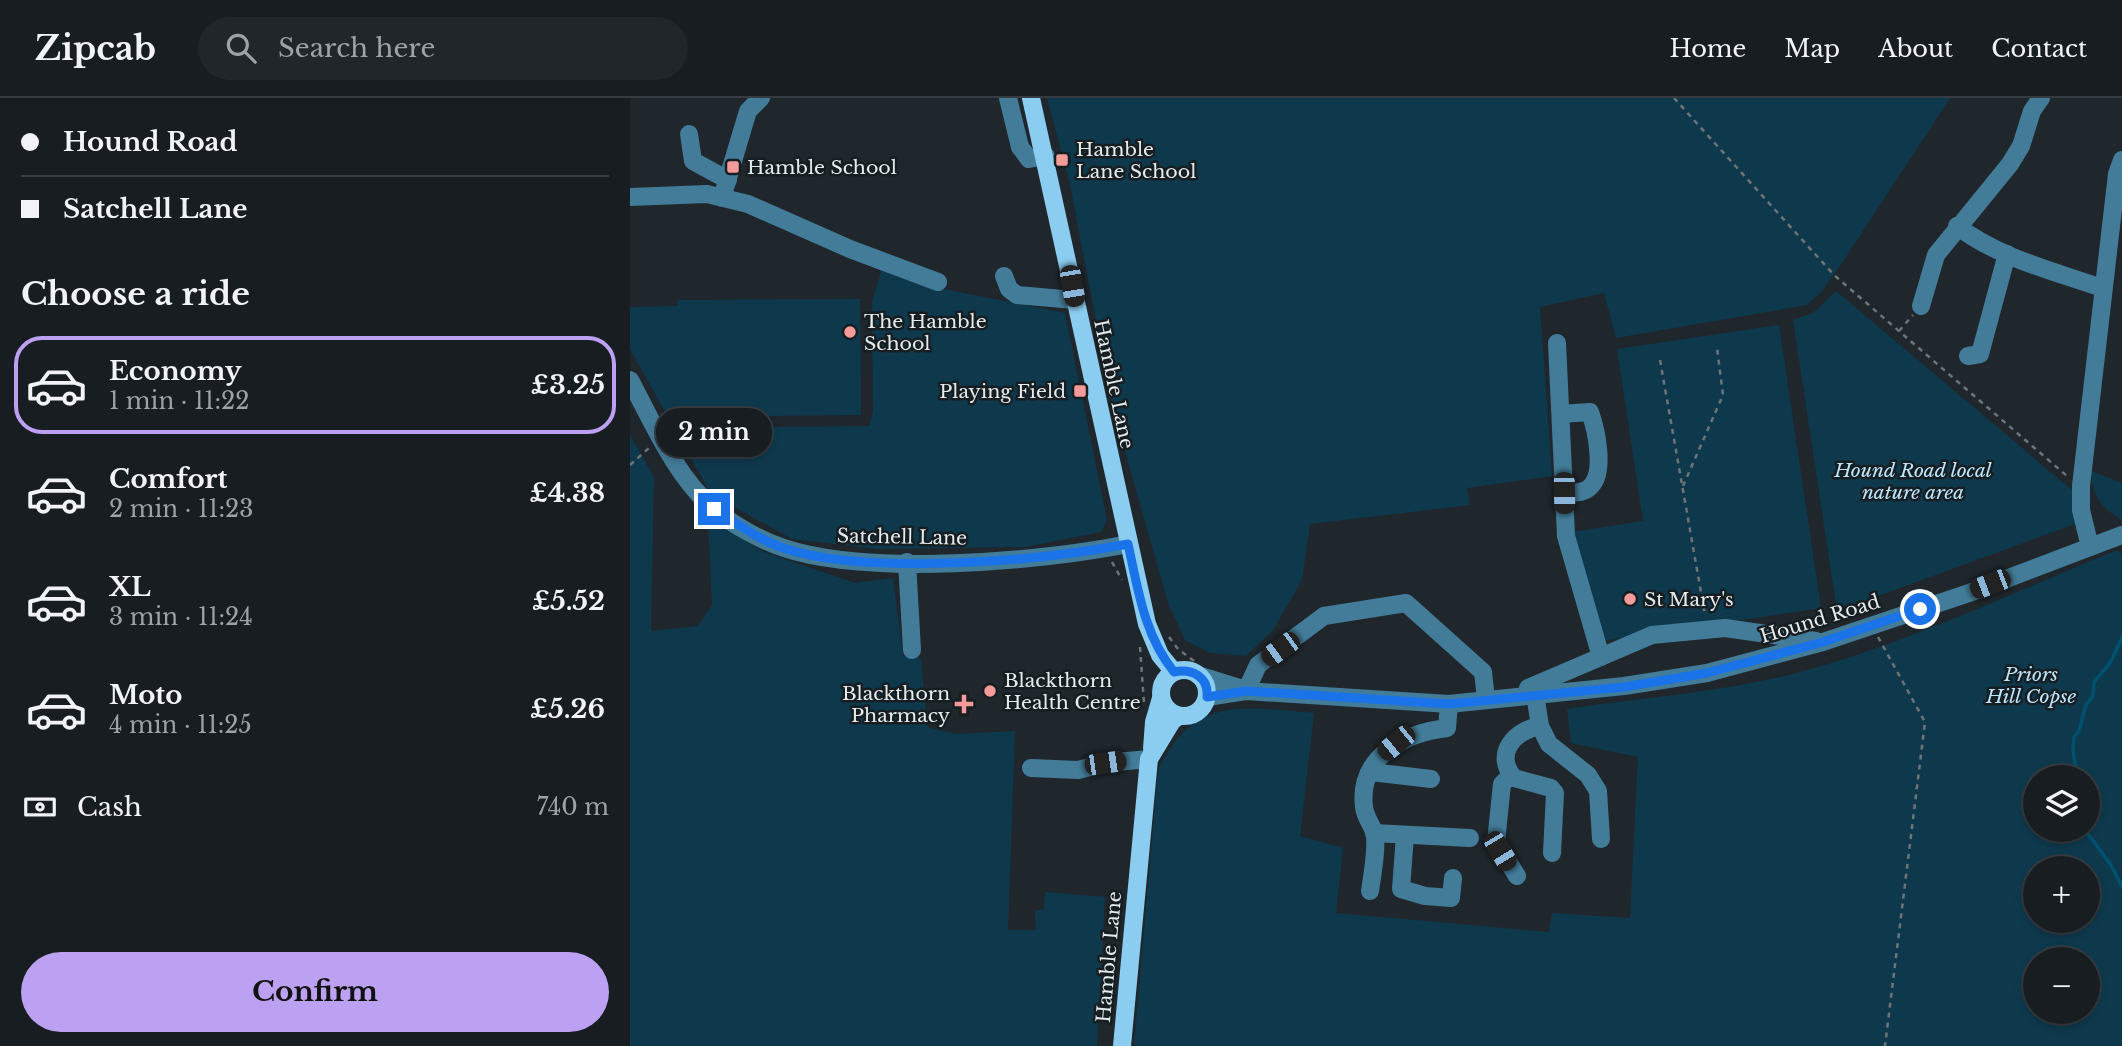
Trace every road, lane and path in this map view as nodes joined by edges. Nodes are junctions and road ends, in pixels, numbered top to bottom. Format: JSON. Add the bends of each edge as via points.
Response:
{"nodes":[{"id":1,"x":761,"y":98,"type":"edge"},
{"id":2,"x":1009,"y":98,"type":"edge"},
{"id":3,"x":1031,"y":98,"type":"edge"},
{"id":4,"x":1674,"y":98,"type":"edge"},
{"id":5,"x":2041,"y":98,"type":"edge"},
{"id":6,"x":689,"y":134,"type":"dead end"},
{"id":7,"x":1046,"y":156,"type":"junction"},
{"id":8,"x":2122,"y":160,"type":"edge"},
{"id":9,"x":728,"y":180,"type":"junction"},
{"id":10,"x":630,"y":197,"type":"edge"},
{"id":11,"x":722,"y":198,"type":"junction"},
{"id":12,"x":1957,"y":226,"type":"junction"},
{"id":13,"x":2007,"y":254,"type":"junction"},
{"id":14,"x":1004,"y":276,"type":"dead end"},
{"id":15,"x":938,"y":282,"type":"dead end"},
{"id":16,"x":2102,"y":288,"type":"junction"},
{"id":17,"x":1074,"y":300,"type":"junction"},
{"id":18,"x":1921,"y":306,"type":"joint"},
{"id":19,"x":1899,"y":331,"type":"junction"},
{"id":20,"x":1557,"y":343,"type":"dead end"},
{"id":21,"x":1717,"y":348,"type":"dead end"},
{"id":22,"x":1977,"y":359,"type":"dead end"},
{"id":23,"x":1660,"y":360,"type":"dead end"},
{"id":24,"x":630,"y":380,"type":"edge"},
{"id":25,"x":1561,"y":414,"type":"junction"},
{"id":26,"x":662,"y":437,"type":"junction"},
{"id":27,"x":630,"y":465,"type":"edge"},
{"id":28,"x":2081,"y":486,"type":"junction"},
{"id":29,"x":1682,"y":487,"type":"junction"},
{"id":30,"x":1564,"y":493,"type":"junction"},
{"id":31,"x":2122,"y":535,"type":"edge"},
{"id":32,"x":1128,"y":544,"type":"junction"},
{"id":33,"x":2090,"y":547,"type":"junction"},
{"id":34,"x":906,"y":562,"type":"junction"},
{"id":35,"x":1707,"y":628,"type":"junction"},
{"id":36,"x":1876,"y":633,"type":"dead end"},
{"id":37,"x":1823,"y":642,"type":"junction"},
{"id":38,"x":912,"y":650,"type":"dead end"},
{"id":39,"x":1601,"y":657,"type":"junction"},
{"id":40,"x":1174,"y":672,"type":"junction"},
{"id":41,"x":1198,"y":675,"type":"junction"},
{"id":42,"x":1246,"y":691,"type":"junction"},
{"id":43,"x":1535,"y":694,"type":"junction"},
{"id":44,"x":1207,"y":697,"type":"junction"},
{"id":45,"x":1161,"y":698,"type":"junction"},
{"id":46,"x":1491,"y":699,"type":"junction"},
{"id":47,"x":1449,"y":704,"type":"junction"},
{"id":48,"x":1180,"y":716,"type":"junction"},
{"id":49,"x":1540,"y":726,"type":"junction"},
{"id":50,"x":1151,"y":754,"type":"junction"},
{"id":51,"x":1031,"y":768,"type":"dead end"},
{"id":52,"x":1371,"y":772,"type":"junction"},
{"id":53,"x":1511,"y":775,"type":"junction"},
{"id":54,"x":1431,"y":779,"type":"dead end"},
{"id":55,"x":1374,"y":833,"type":"junction"},
{"id":56,"x":1405,"y":835,"type":"junction"},
{"id":57,"x":1470,"y":838,"type":"dead end"},
{"id":58,"x":1601,"y":839,"type":"dead end"},
{"id":59,"x":1552,"y":853,"type":"dead end"},
{"id":60,"x":1517,"y":876,"type":"dead end"},
{"id":61,"x":1453,"y":878,"type":"dead end"},
{"id":62,"x":1370,"y":891,"type":"dead end"},
{"id":63,"x":1122,"y":1046,"type":"edge"},
{"id":64,"x":1885,"y":1046,"type":"edge"}],
"edges":[{"from":1,"to":9,"type":"street","via":[[748,111]]},
{"from":2,"to":7,"type":"street","via":[[1020,147],[1029,159]]},
{"from":3,"to":7,"type":"main road","name":"Hamble Lane"},
{"from":4,"to":19,"type":"path","via":[[1833,275]]},
{"from":5,"to":12,"type":"street","via":[[2010,164]]},
{"from":6,"to":9,"type":"street","via":[[693,161]]},
{"from":7,"to":17,"type":"main road","name":"Hamble Lane"},
{"from":8,"to":16,"type":"street"},
{"from":9,"to":11,"type":"street"},
{"from":10,"to":11,"type":"street","via":[[707,194]]},
{"from":11,"to":15,"type":"street","via":[[748,204]]},
{"from":12,"to":13,"type":"street"},
{"from":12,"to":18,"type":"street","via":[[1937,255]]},
{"from":13,"to":16,"type":"street"},
{"from":13,"to":22,"type":"street"},
{"from":14,"to":17,"type":"street","via":[[1017,295]]},
{"from":16,"to":28,"type":"street"},
{"from":17,"to":32,"type":"main road","name":"Hamble Lane"},
{"from":18,"to":19,"type":"path"},
{"from":19,"to":28,"type":"path"},
{"from":20,"to":25,"type":"street"},
{"from":21,"to":29,"type":"path","via":[[1723,395]]},
{"from":23,"to":29,"type":"path"},
{"from":24,"to":26,"type":"street","name":"Satchell Lane"},
{"from":25,"to":30,"type":"street"},
{"from":25,"to":30,"type":"street","via":[[1590,412],[1598,468],[1592,486]]},
{"from":26,"to":27,"type":"path"},
{"from":26,"to":34,"type":"street","name":"Satchell Lane","via":[[705,499],[748,532],[783,548],[823,556]]},
{"from":28,"to":33,"type":"street","via":[[2081,510]]},
{"from":29,"to":35,"type":"path"},
{"from":30,"to":39,"type":"street","via":[[1566,536]]},
{"from":31,"to":33,"type":"street","name":"Hound Road"},
{"from":32,"to":34,"type":"street","name":"Satchell Lane","via":[[1031,557]]},
{"from":32,"to":40,"type":"main road","name":"Hamble Lane","via":[[1147,624],[1160,655]]},
{"from":33,"to":37,"type":"street","name":"Hound Road"},
{"from":34,"to":38,"type":"street"},
{"from":35,"to":37,"type":"street"},
{"from":35,"to":39,"type":"street","via":[[1652,635]]},
{"from":36,"to":64,"type":"path","via":[[1925,722]]},
{"from":37,"to":43,"type":"street","name":"Hound Road","via":[[1707,673],[1624,687]]},
{"from":39,"to":46,"type":"street","via":[[1539,685]]},
{"from":40,"to":41,"type":"main road"},
{"from":40,"to":45,"type":"main road","via":[[1162,686]]},
{"from":41,"to":42,"type":"street"},
{"from":41,"to":44,"type":"main road"},
{"from":42,"to":44,"type":"street","name":"Hound Road"},
{"from":42,"to":46,"type":"street","via":[[1258,665],[1324,616],[1406,603],[1483,672]]},
{"from":42,"to":47,"type":"street","name":"Hound Road"},
{"from":43,"to":46,"type":"street","name":"Hound Road"},
{"from":43,"to":49,"type":"street"},
{"from":44,"to":48,"type":"main road","via":[[1196,713]]},
{"from":45,"to":48,"type":"main road","via":[[1169,712]]},
{"from":45,"to":50,"type":"main road"},
{"from":46,"to":47,"type":"street","name":"Hound Road"},
{"from":47,"to":52,"type":"street","via":[[1447,728],[1423,731],[1396,743],[1378,757]]},
{"from":48,"to":50,"type":"main road","name":"Hamble Lane"},
{"from":49,"to":53,"type":"street","via":[[1524,729],[1509,743],[1505,755]]},
{"from":49,"to":58,"type":"street","via":[[1557,753],[1581,769],[1598,791]]},
{"from":50,"to":51,"type":"street","via":[[1078,770]]},
{"from":50,"to":63,"type":"main road","name":"Hamble Lane"},
{"from":52,"to":54,"type":"street"},
{"from":52,"to":55,"type":"street","via":[[1363,806]]},
{"from":53,"to":59,"type":"street","via":[[1555,793]]},
{"from":53,"to":60,"type":"street","via":[[1502,784],[1496,842]]},
{"from":55,"to":56,"type":"street"},
{"from":55,"to":62,"type":"street"},
{"from":56,"to":57,"type":"street"},
{"from":56,"to":61,"type":"street","via":[[1401,889],[1451,898]]}]}
